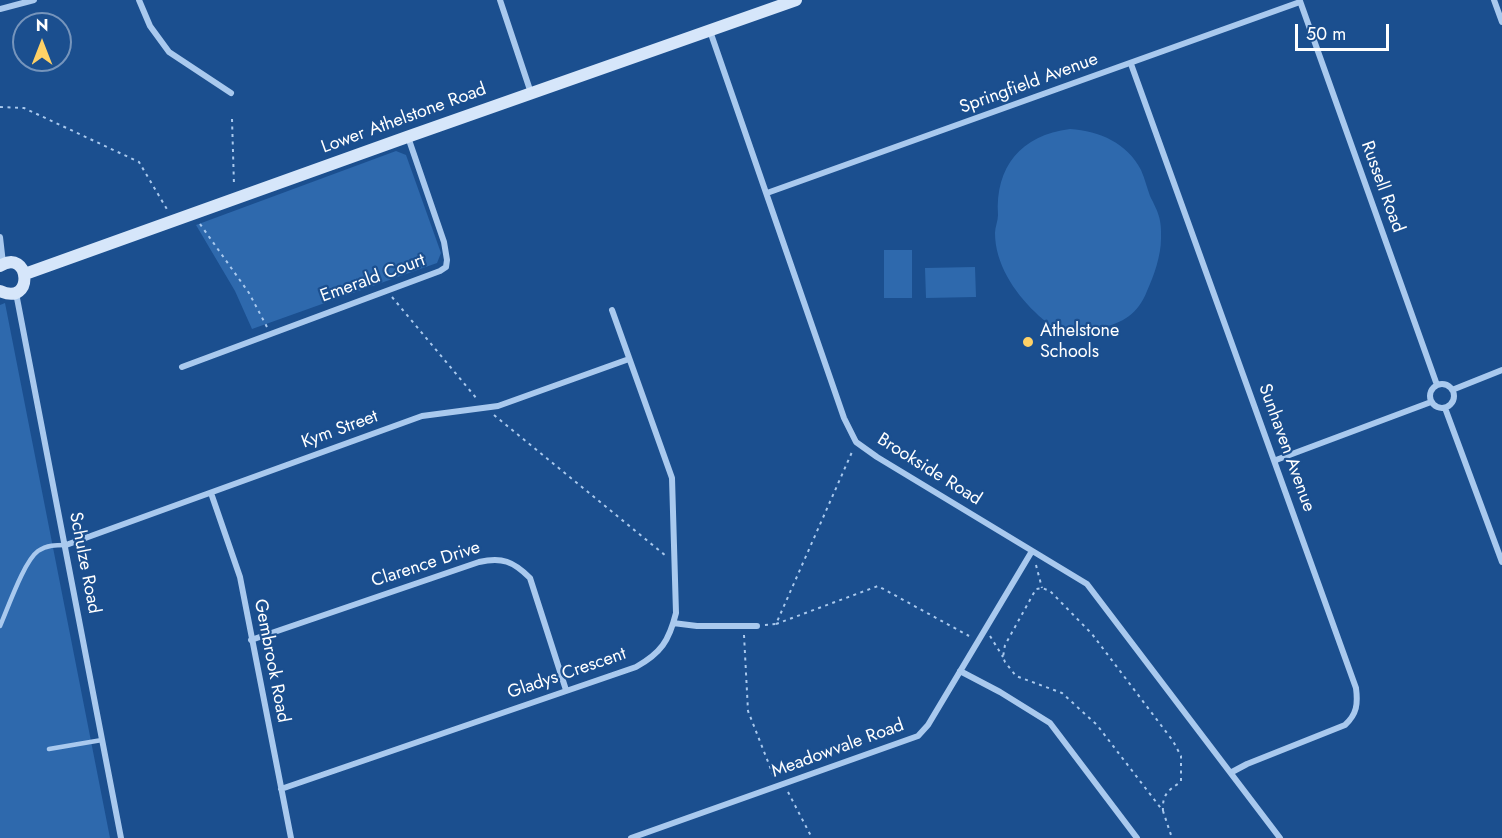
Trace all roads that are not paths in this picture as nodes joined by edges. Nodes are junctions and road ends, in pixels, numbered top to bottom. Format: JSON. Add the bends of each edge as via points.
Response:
{"nodes":[{"id":1,"x":34,"y":0,"type":"edge"},
{"id":2,"x":139,"y":0,"type":"edge"},
{"id":3,"x":500,"y":0,"type":"edge"},
{"id":4,"x":796,"y":0,"type":"edge"},
{"id":5,"x":1494,"y":0,"type":"edge"},
{"id":6,"x":1300,"y":1,"type":"edge"},
{"id":7,"x":0,"y":9,"type":"edge"},
{"id":8,"x":1502,"y":21,"type":"edge"},
{"id":9,"x":710,"y":31,"type":"junction"},
{"id":10,"x":1131,"y":63,"type":"junction"},
{"id":11,"x":231,"y":93,"type":"dead end"},
{"id":12,"x":531,"y":93,"type":"junction"},
{"id":13,"x":407,"y":136,"type":"junction"},
{"id":14,"x":767,"y":194,"type":"junction"},
{"id":15,"x":0,"y":237,"type":"edge"},
{"id":16,"x":2,"y":264,"type":"edge"},
{"id":17,"x":25,"y":274,"type":"junction"},
{"id":18,"x":0,"y":291,"type":"edge"},
{"id":19,"x":16,"y":293,"type":"junction"},
{"id":20,"x":612,"y":310,"type":"dead end"},
{"id":21,"x":629,"y":359,"type":"junction"},
{"id":22,"x":182,"y":367,"type":"dead end"},
{"id":23,"x":1502,"y":370,"type":"edge"},
{"id":24,"x":1437,"y":385,"type":"junction"},
{"id":25,"x":1452,"y":390,"type":"junction"},
{"id":26,"x":1431,"y":402,"type":"junction"},
{"id":27,"x":1445,"y":408,"type":"junction"},
{"id":28,"x":1276,"y":460,"type":"junction"},
{"id":29,"x":211,"y":493,"type":"junction"},
{"id":30,"x":66,"y":545,"type":"junction"},
{"id":31,"x":1032,"y":550,"type":"junction"},
{"id":32,"x":1502,"y":562,"type":"edge"},
{"id":33,"x":673,"y":623,"type":"junction"},
{"id":34,"x":0,"y":626,"type":"edge"},
{"id":35,"x":757,"y":626,"type":"road end"},
{"id":36,"x":251,"y":640,"type":"junction"},
{"id":37,"x":960,"y":671,"type":"junction"},
{"id":38,"x":566,"y":690,"type":"junction"},
{"id":39,"x":102,"y":740,"type":"junction"},
{"id":40,"x":49,"y":749,"type":"dead end"},
{"id":41,"x":1232,"y":772,"type":"junction"},
{"id":42,"x":281,"y":789,"type":"junction"},
{"id":43,"x":121,"y":838,"type":"edge"},
{"id":44,"x":291,"y":838,"type":"edge"},
{"id":45,"x":632,"y":838,"type":"edge"},
{"id":46,"x":1137,"y":838,"type":"edge"},
{"id":47,"x":1280,"y":838,"type":"edge"}],
"edges":[{"from":1,"to":7,"type":"street"},
{"from":2,"to":11,"type":"street","via":[[150,26],[169,52]]},
{"from":3,"to":12,"type":"street"},
{"from":4,"to":9,"type":"street","name":"Lower Athelstone Road"},
{"from":5,"to":8,"type":"street"},
{"from":6,"to":10,"type":"street","name":"Springfield Avenue"},
{"from":6,"to":24,"type":"street","name":"Russell Road"},
{"from":9,"to":12,"type":"street","name":"Lower Athelstone Road"},
{"from":9,"to":14,"type":"street","name":"Brookside Road"},
{"from":10,"to":14,"type":"street","name":"Springfield Avenue"},
{"from":10,"to":28,"type":"street","name":"Sunhaven Avenue"},
{"from":12,"to":13,"type":"street","name":"Lower Athelstone Road"},
{"from":13,"to":17,"type":"street","name":"Lower Athelstone Road"},
{"from":13,"to":22,"type":"street","name":"Emerald Court","via":[[444,242],[446,267]]},
{"from":14,"to":31,"type":"street","name":"Brookside Road","via":[[844,418],[856,442]]},
{"from":15,"to":16,"type":"street"},
{"from":16,"to":17,"type":"street","via":[[12,262]]},
{"from":17,"to":19,"type":"street","via":[[22,289]]},
{"from":18,"to":19,"type":"street"},
{"from":19,"to":30,"type":"street","name":"Schulze Road"},
{"from":20,"to":21,"type":"street","name":"Gladys Crescent"},
{"from":21,"to":29,"type":"street","name":"Kym Street","via":[[498,406],[422,416]]},
{"from":21,"to":33,"type":"street","name":"Gladys Crescent","via":[[672,478],[676,613]]},
{"from":23,"to":25,"type":"street"},
{"from":24,"to":25,"type":"street","via":[[1446,384]]},
{"from":24,"to":26,"type":"street","via":[[1431,390]]},
{"from":25,"to":27,"type":"street","via":[[1453,401]]},
{"from":26,"to":27,"type":"street","via":[[1437,408]]},
{"from":26,"to":28,"type":"street"},
{"from":27,"to":32,"type":"street"},
{"from":28,"to":41,"type":"street","name":"Sunhaven Avenue","via":[[1358,703],[1354,717],[1345,725]]},
{"from":29,"to":30,"type":"street","name":"Kym Street"},
{"from":29,"to":36,"type":"street","name":"Gembrook Road","via":[[237,568]]},
{"from":30,"to":34,"type":"lane","via":[[50,545],[37,551],[27,563]]},
{"from":30,"to":39,"type":"street","name":"Schulze Road"},
{"from":31,"to":37,"type":"street","name":"Meadowvale Road"},
{"from":31,"to":41,"type":"street","name":"Brookside Road","via":[[1087,584]]},
{"from":33,"to":35,"type":"street"},
{"from":33,"to":38,"type":"street","name":"Gladys Crescent","via":[[664,645],[651,659]]},
{"from":36,"to":38,"type":"street","name":"Clarence Drive","via":[[479,562],[506,561],[530,578]]},
{"from":36,"to":42,"type":"street","name":"Gembrook Road"},
{"from":37,"to":45,"type":"street","name":"Meadowvale Road","via":[[918,736]]},
{"from":37,"to":46,"type":"street","via":[[1050,723]]},
{"from":38,"to":42,"type":"street","name":"Gladys Crescent"},
{"from":39,"to":40,"type":"lane"},
{"from":39,"to":43,"type":"street","name":"Schulze Road"},
{"from":41,"to":47,"type":"street","name":"Brookside Road"},
{"from":42,"to":44,"type":"street","name":"Gembrook Road"}]}
